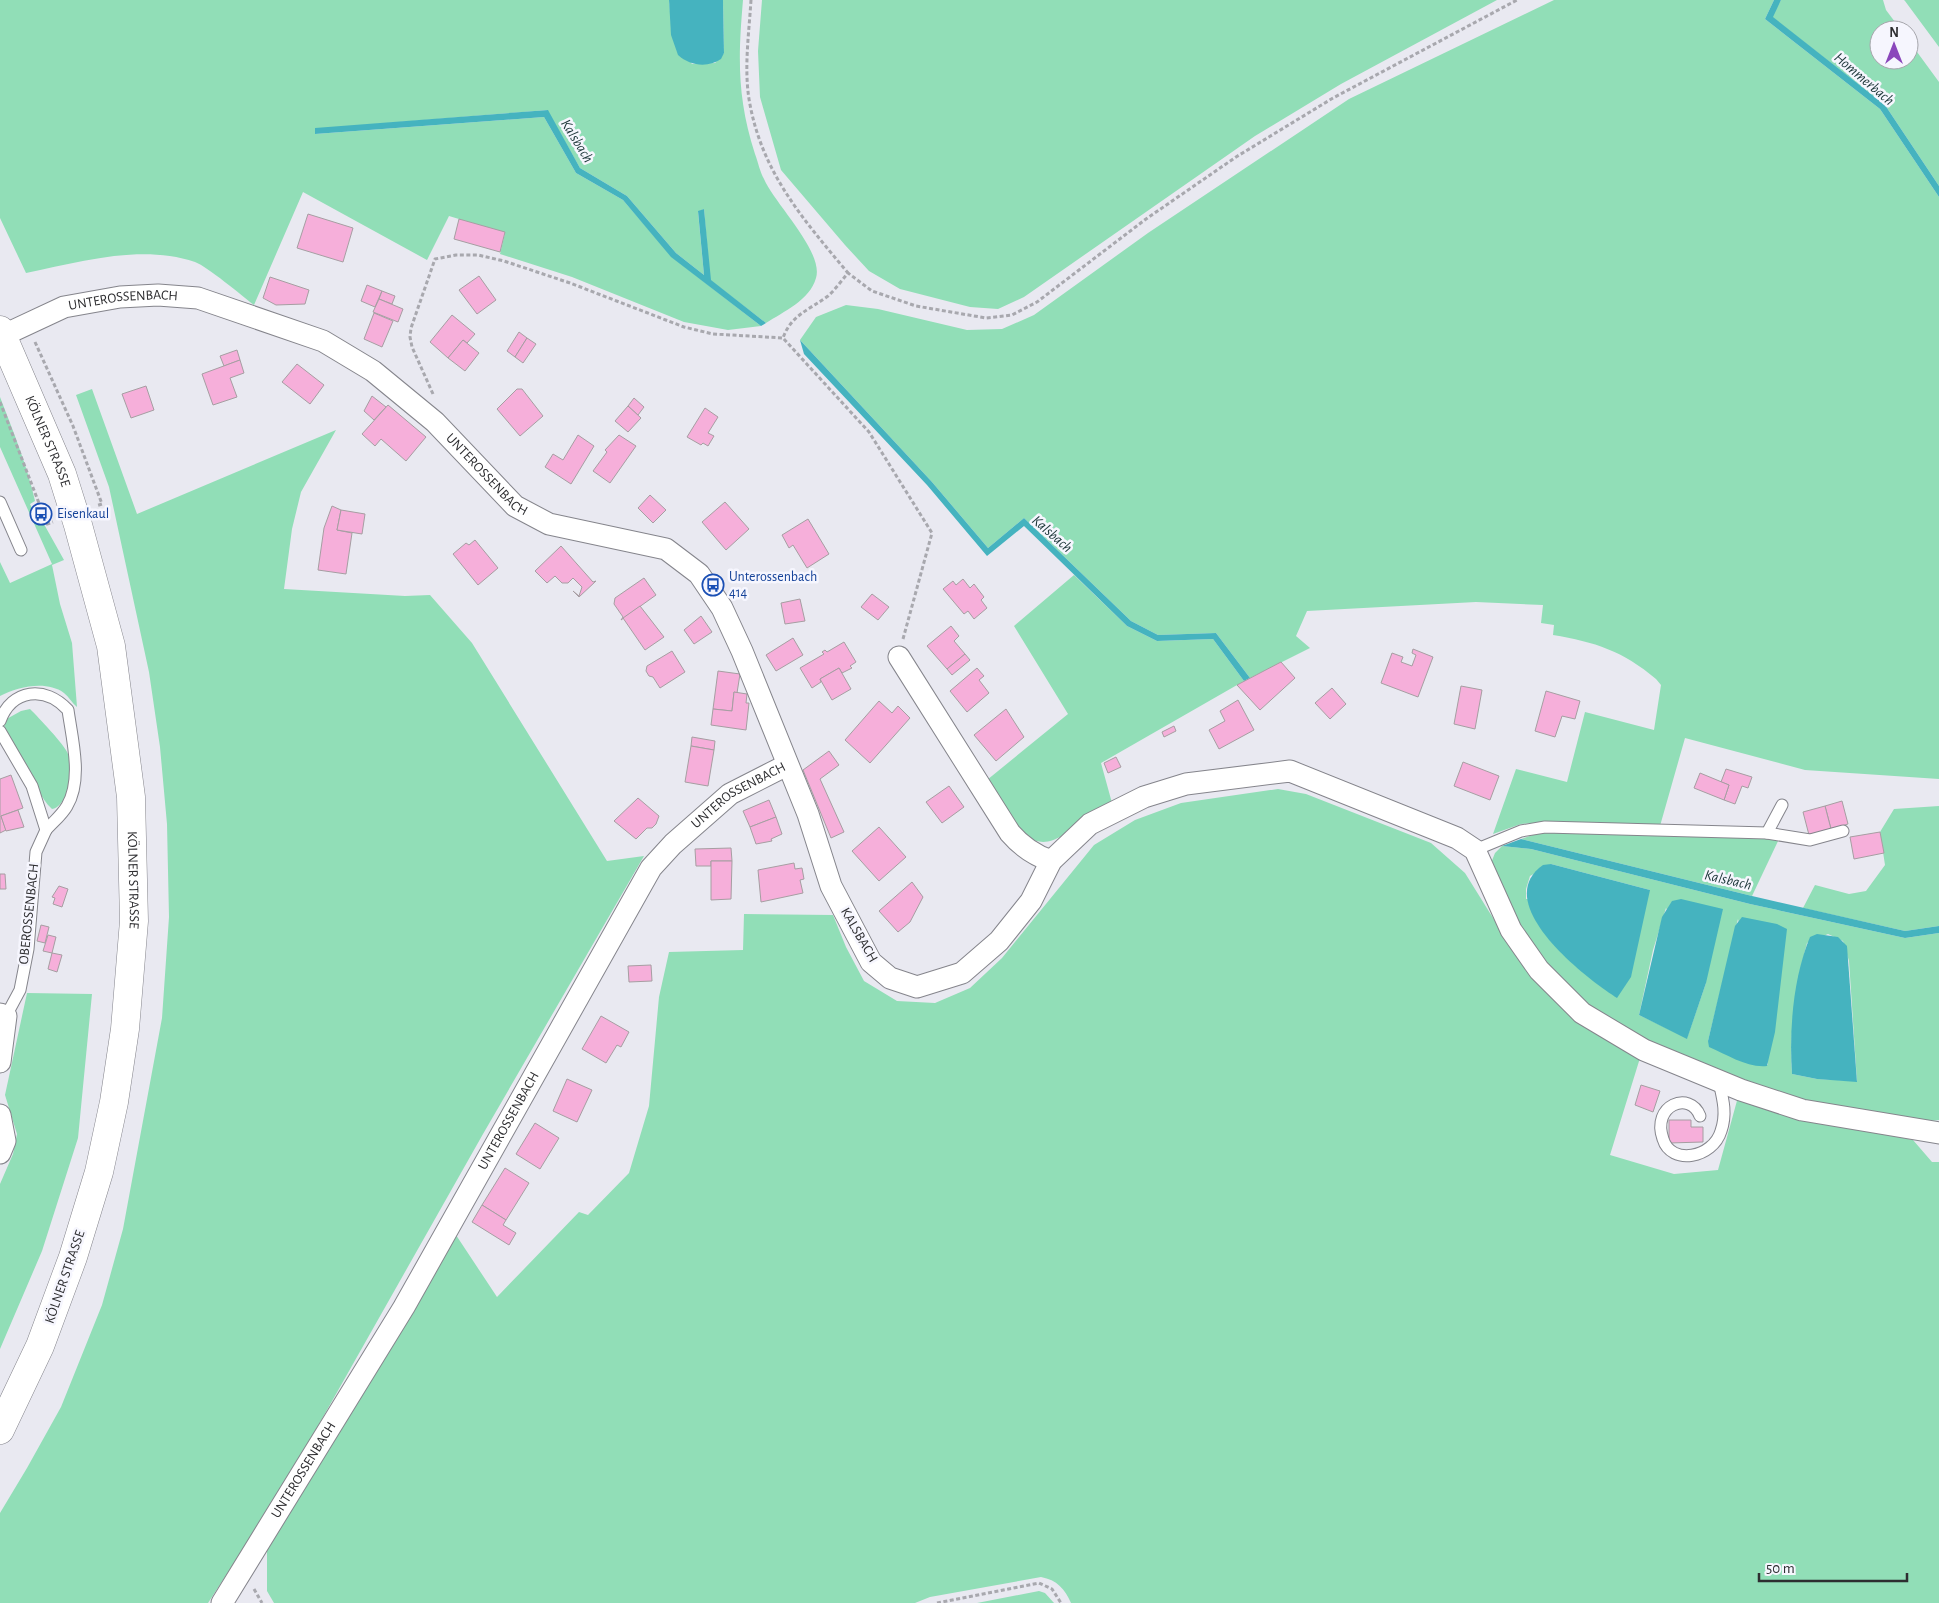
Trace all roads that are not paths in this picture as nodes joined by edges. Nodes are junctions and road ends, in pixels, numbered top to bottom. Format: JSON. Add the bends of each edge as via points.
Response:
{"nodes":[{"id":1,"x":2,"y":333,"type":"edge"},
{"id":2,"x":0,"y":502,"type":"edge"},
{"id":3,"x":21,"y":550,"type":"dead end"},
{"id":4,"x":899,"y":657,"type":"road end"},
{"id":5,"x":2,"y":716,"type":"edge"},
{"id":6,"x":0,"y":732,"type":"edge"},
{"id":7,"x":787,"y":765,"type":"junction"},
{"id":8,"x":1782,"y":805,"type":"dead end"},
{"id":9,"x":46,"y":830,"type":"junction"},
{"id":10,"x":1843,"y":831,"type":"dead end"},
{"id":11,"x":1767,"y":833,"type":"junction"},
{"id":12,"x":1475,"y":850,"type":"junction"},
{"id":13,"x":1051,"y":861,"type":"junction"},
{"id":14,"x":3,"y":1015,"type":"edge"},
{"id":15,"x":0,"y":1062,"type":"edge"},
{"id":16,"x":1719,"y":1082,"type":"junction"},
{"id":17,"x":0,"y":1115,"type":"edge"},
{"id":18,"x":1700,"y":1116,"type":"dead end"},
{"id":19,"x":1939,"y":1133,"type":"edge"},
{"id":20,"x":0,"y":1153,"type":"edge"},
{"id":21,"x":0,"y":1430,"type":"edge"},
{"id":22,"x":222,"y":1603,"type":"edge"}],
"edges":[{"from":1,"to":7,"type":"street","name":"UNTEROSSENBACH","via":[[64,307],[130,296],[198,298],[323,341],[373,370],[434,422],[515,506],[549,524],[666,550],[699,574],[722,608],[742,651]]},
{"from":1,"to":21,"type":"main road","name":"KÖLNER STRASSE","via":[[62,474],[111,646],[132,797],[134,921],[125,1029],[99,1172],[73,1257],[40,1346]]},
{"from":2,"to":3,"type":"lane"},
{"from":4,"to":13,"type":"street","via":[[1010,833],[1021,845]]},
{"from":5,"to":9,"type":"lane","name":"OBEROSSENBACH","via":[[16,698],[34,694],[51,697],[68,710],[74,785],[67,806]]},
{"from":6,"to":9,"type":"lane","via":[[32,786]]},
{"from":7,"to":13,"type":"street","name":"KALSBACH","via":[[808,814],[831,886],[871,962],[890,978],[917,987],[962,973],[1000,941],[1031,901]]},
{"from":7,"to":22,"type":"street","name":"UNTEROSSENBACH","via":[[730,794],[651,868],[404,1307]]},
{"from":8,"to":11,"type":"lane"},
{"from":9,"to":14,"type":"lane","name":"OBEROSSENBACH","via":[[36,852],[28,949],[20,990]]},
{"from":10,"to":11,"type":"lane","via":[[1810,840]]},
{"from":11,"to":12,"type":"lane","via":[[1545,827],[1521,831]]},
{"from":12,"to":13,"type":"street","name":"KALSBACH","via":[[1457,838],[1290,771],[1186,784],[1144,797],[1090,824]]},
{"from":12,"to":16,"type":"street","via":[[1511,930],[1539,970],[1582,1012],[1644,1050]]},
{"from":14,"to":15,"type":"street","name":"OBEROSSENBACH"},
{"from":16,"to":18,"type":"lane","via":[[1725,1110],[1721,1132],[1712,1147],[1701,1155],[1683,1155],[1670,1150],[1663,1140],[1661,1126],[1662,1114],[1668,1107],[1678,1103],[1689,1104],[1697,1109]]},
{"from":16,"to":19,"type":"street","via":[[1802,1110]]},
{"from":17,"to":20,"type":"street","via":[[5,1141]]}]}
